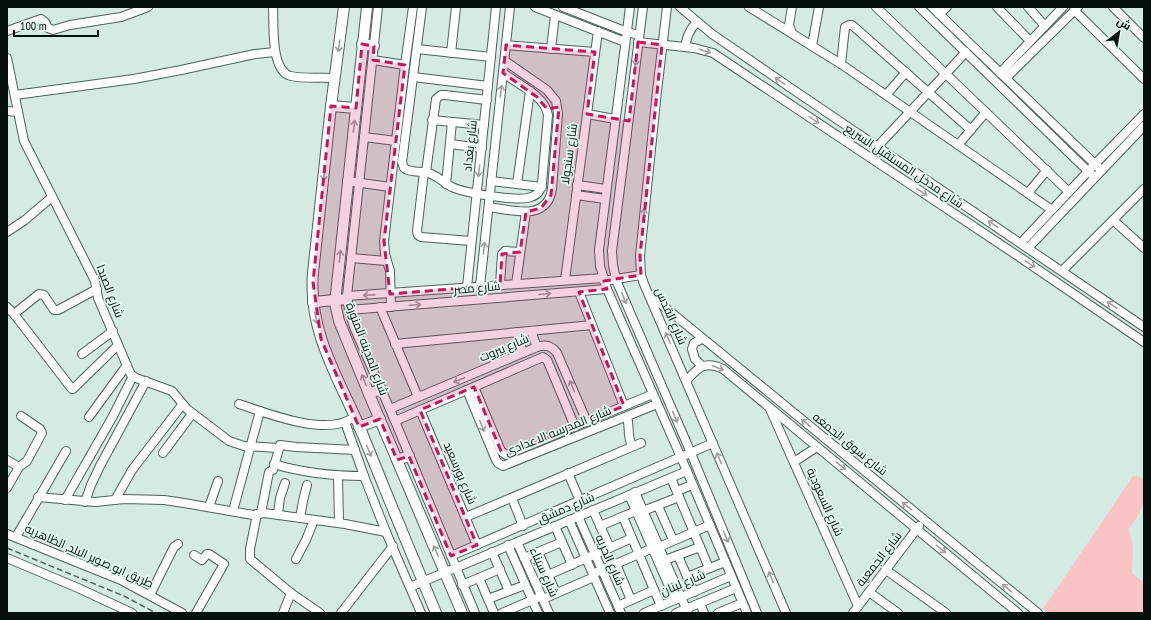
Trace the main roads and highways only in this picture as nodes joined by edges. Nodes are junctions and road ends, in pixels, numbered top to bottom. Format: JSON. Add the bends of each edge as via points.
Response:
{"nodes":[{"id":1,"x":344,"y":7,"type":"edge"},
{"id":2,"x":366,"y":7,"type":"edge"},
{"id":3,"x":362,"y":44,"type":"junction"},
{"id":4,"x":374,"y":46,"type":"road end"},
{"id":5,"x":331,"y":106,"type":"junction"},
{"id":6,"x":356,"y":108,"type":"junction"},
{"id":7,"x":347,"y":298,"type":"road end"},
{"id":8,"x":335,"y":300,"type":"junction"},
{"id":9,"x":313,"y":302,"type":"junction"},
{"id":10,"x":381,"y":389,"type":"road end"},
{"id":11,"x":369,"y":394,"type":"junction"},
{"id":12,"x":380,"y":419,"type":"junction"},
{"id":13,"x":359,"y":427,"type":"junction"},
{"id":14,"x":409,"y":456,"type":"road end"},
{"id":15,"x":397,"y":460,"type":"junction"},
{"id":16,"x":436,"y":613,"type":"edge"},
{"id":17,"x":462,"y":613,"type":"edge"}],
"edges":[{"from":1,"to":5,"type":"main road","one_way":true},
{"from":2,"to":3,"type":"main road","name":"شارع المدينه المنورة"},
{"from":3,"to":4,"type":"main road"},
{"from":3,"to":6,"type":"main road","name":"شارع المدينه المنورة"},
{"from":5,"to":6,"type":"main road"},
{"from":5,"to":9,"type":"main road","one_way":true,"via":[[313,273]]},
{"from":8,"to":6,"type":"main road","name":"شارع المدينه المنورة","one_way":true},
{"from":7,"to":8,"type":"main road"},
{"from":8,"to":9,"type":"main road"},
{"from":11,"to":8,"type":"main road","name":"شارع المدينه المنورة","one_way":true,"via":[[340,320]]},
{"from":9,"to":13,"type":"main road","one_way":true,"via":[[324,350]]},
{"from":10,"to":11,"type":"main road"},
{"from":11,"to":12,"type":"main road","name":"شارع المدينه المنورة"},
{"from":12,"to":13,"type":"main road"},
{"from":12,"to":15,"type":"main road","name":"شارع المدينه المنورة"},
{"from":13,"to":16,"type":"main road","one_way":true},
{"from":14,"to":15,"type":"main road"},
{"from":17,"to":15,"type":"main road","name":"شارع المدينه المنورة","one_way":true}]}
